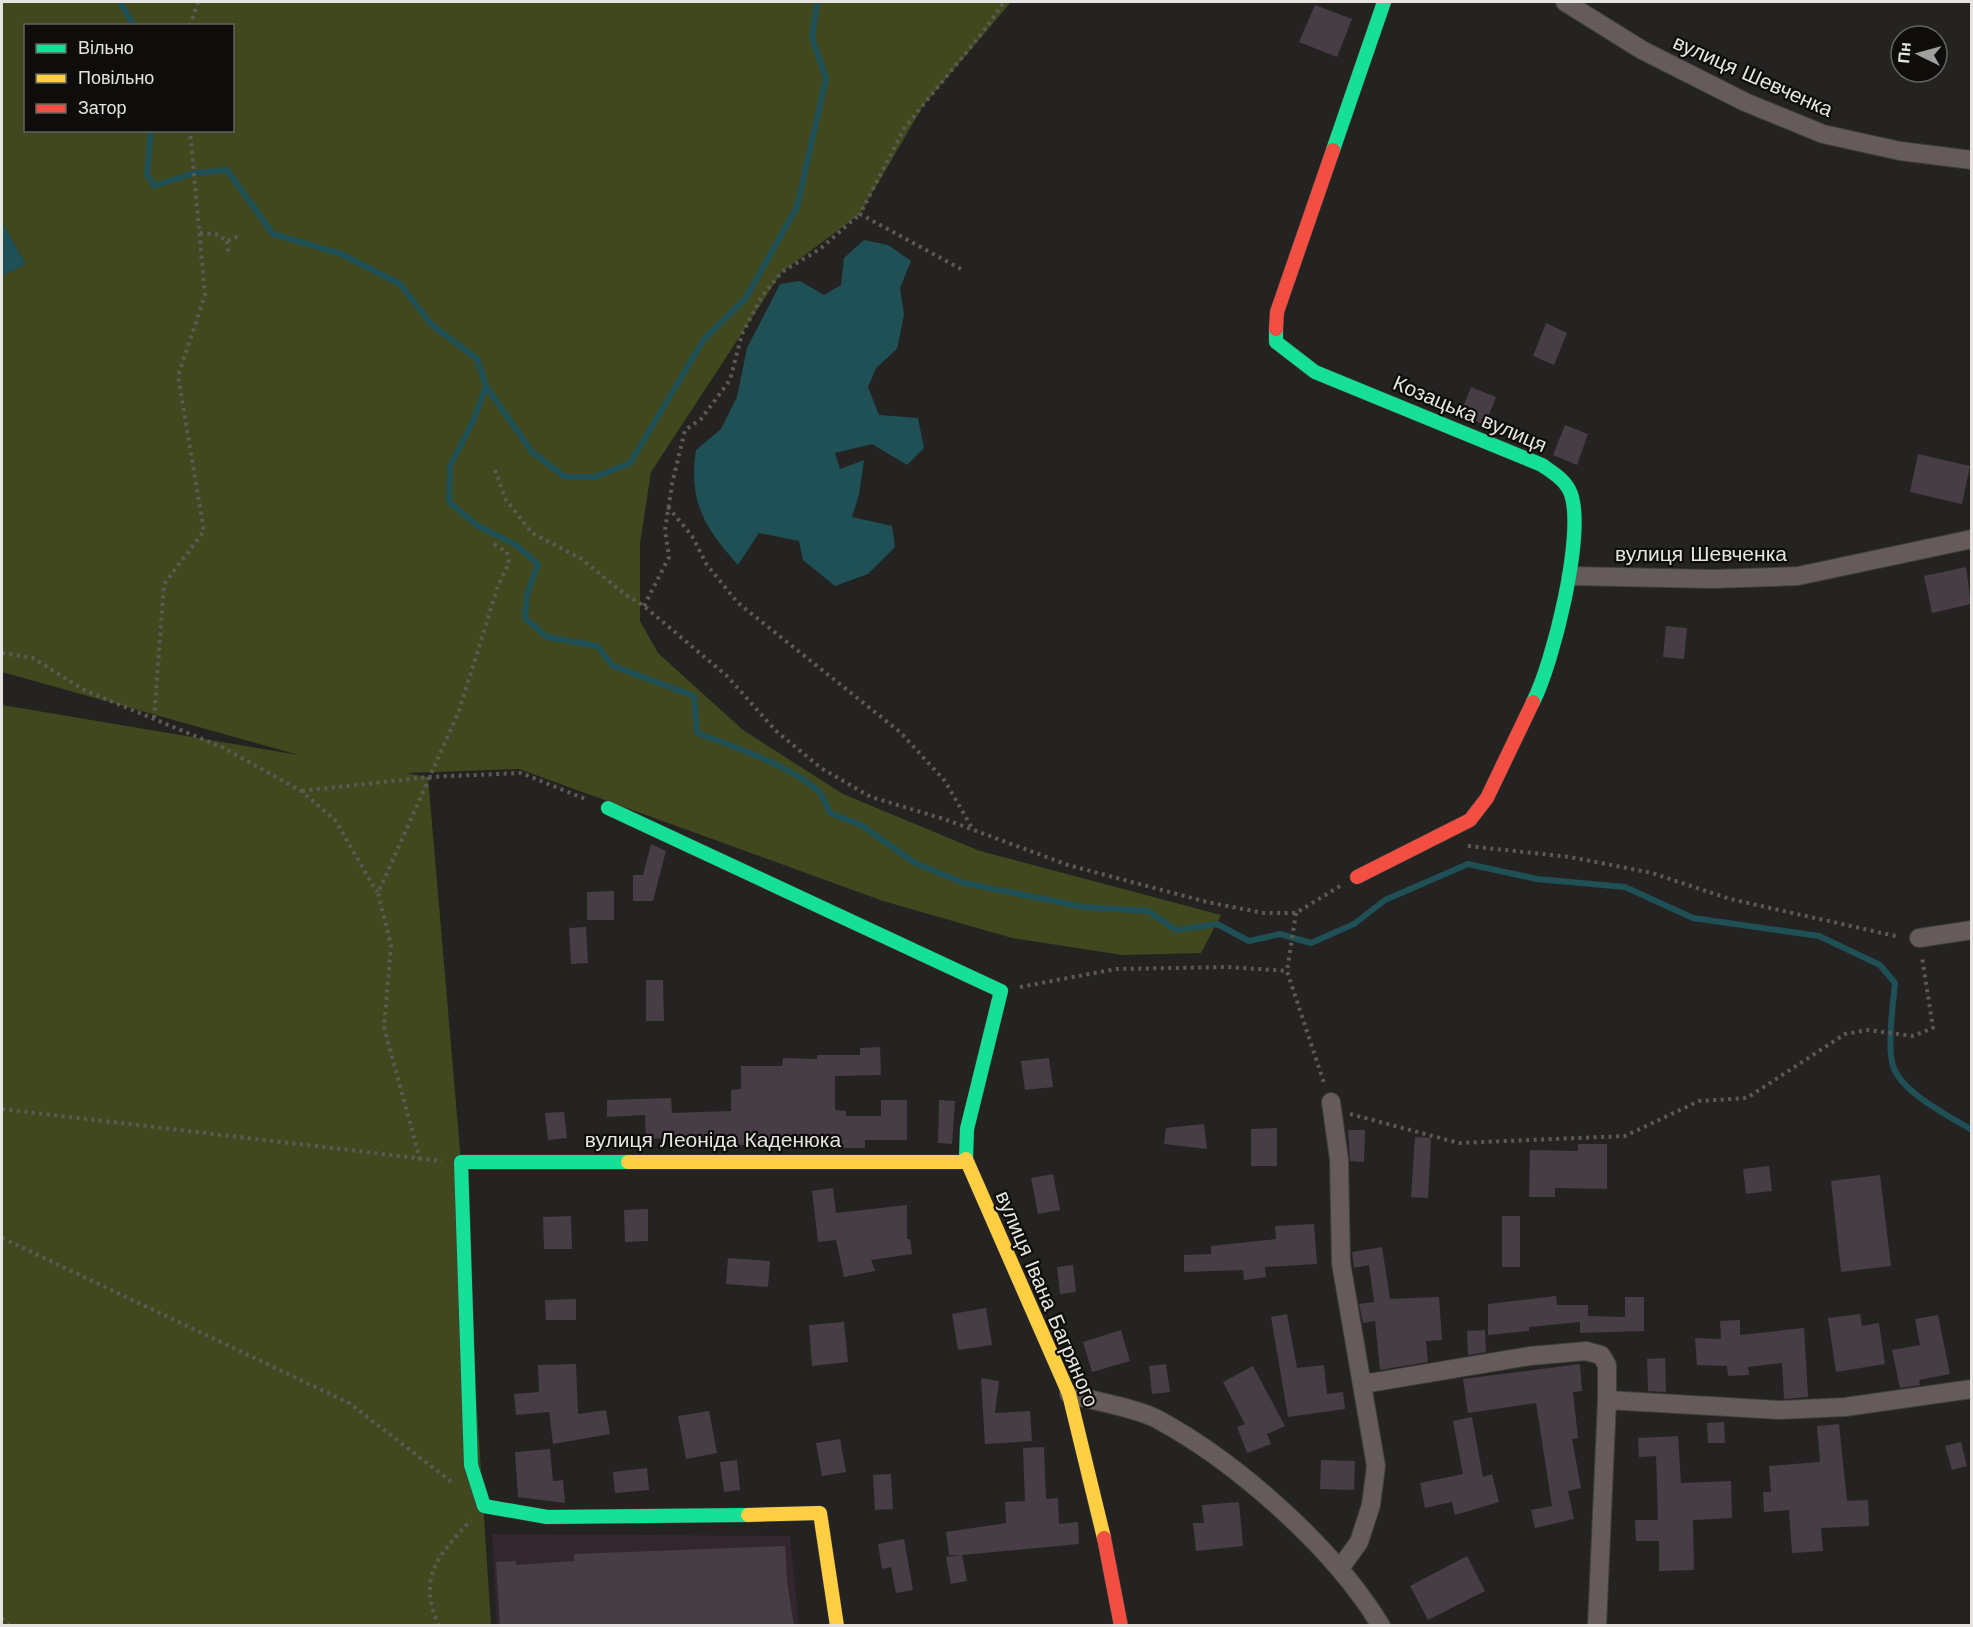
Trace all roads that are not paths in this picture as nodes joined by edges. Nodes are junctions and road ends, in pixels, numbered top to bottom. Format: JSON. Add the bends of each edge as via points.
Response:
{"nodes":[{"id":1,"x":1384,"y":2,"type":"edge"},
{"id":2,"x":1565,"y":2,"type":"edge"},
{"id":3,"x":1971,"y":160,"type":"edge"},
{"id":4,"x":1971,"y":539,"type":"edge"},
{"id":5,"x":1570,"y":576,"type":"junction"},
{"id":6,"x":608,"y":808,"type":"road end"},
{"id":7,"x":1357,"y":877,"type":"road end"},
{"id":8,"x":1971,"y":930,"type":"edge"},
{"id":9,"x":1919,"y":938,"type":"road end"},
{"id":10,"x":1331,"y":1102,"type":"road end"},
{"id":11,"x":966,"y":1162,"type":"junction"},
{"id":12,"x":1363,"y":1384,"type":"junction"},
{"id":13,"x":1971,"y":1389,"type":"edge"},
{"id":14,"x":1069,"y":1394,"type":"junction"},
{"id":15,"x":1607,"y":1400,"type":"junction"},
{"id":16,"x":1341,"y":1567,"type":"junction"},
{"id":17,"x":837,"y":1626,"type":"edge"},
{"id":18,"x":1121,"y":1626,"type":"edge"},
{"id":19,"x":1381,"y":1626,"type":"edge"},
{"id":20,"x":1597,"y":1626,"type":"edge"}],
"edges":[{"from":1,"to":5,"type":"street","name":"Козацька вулиця","via":[[1277,312],[1276,342],[1315,372],[1542,465],[1561,478],[1572,494]]},
{"from":2,"to":3,"type":"street","name":"вулиця Шевченка","via":[[1642,50],[1745,102],[1823,134],[1900,151]]},
{"from":4,"to":5,"type":"street","name":"вулиця Шевченка","via":[[1798,576]]},
{"from":5,"to":7,"type":"street","name":"Козацька вулиця","via":[[1537,695],[1487,798],[1470,820]]},
{"from":6,"to":11,"type":"street","name":"вулиця Івана Багряного","via":[[1001,991],[967,1129]]},
{"from":8,"to":9,"type":"street"},
{"from":10,"to":12,"type":"street","via":[[1339,1159],[1341,1263]]},
{"from":11,"to":14,"type":"street","name":"вулиця Івана Багряного"},
{"from":11,"to":17,"type":"street","name":"вулиця Леоніда Каденюка","via":[[461,1162],[471,1465],[484,1506],[547,1516],[608,1518],[820,1513]]},
{"from":12,"to":15,"type":"street","via":[[1530,1356],[1586,1351],[1601,1354],[1607,1365]]},
{"from":12,"to":16,"type":"street","via":[[1376,1466],[1371,1505],[1359,1542]]},
{"from":13,"to":15,"type":"street","via":[[1845,1407],[1780,1410]]},
{"from":14,"to":16,"type":"street","via":[[1155,1417],[1241,1474]]},
{"from":14,"to":18,"type":"street","name":"вулиця Івана Багряного","via":[[1098,1509]]},
{"from":15,"to":20,"type":"street"},
{"from":16,"to":19,"type":"street"}]}
